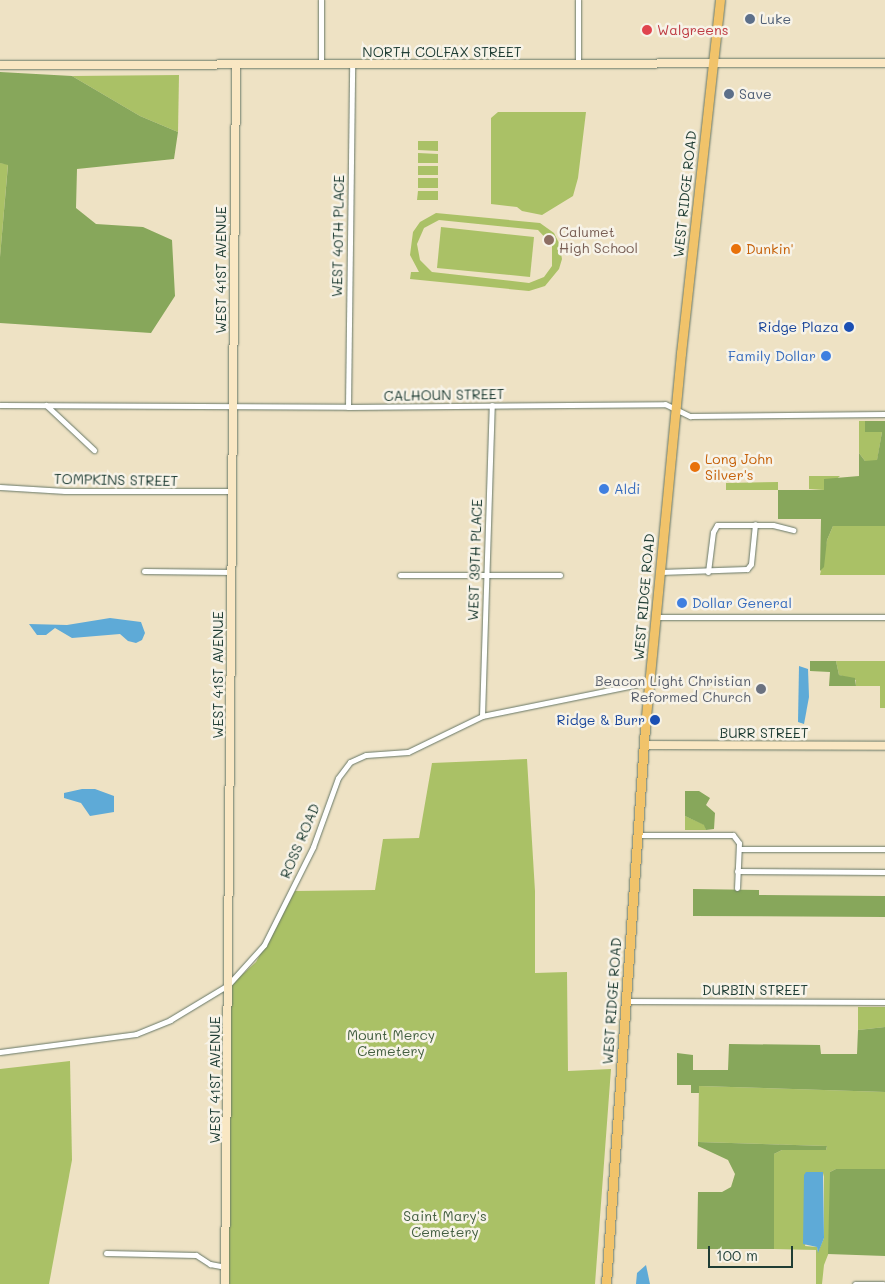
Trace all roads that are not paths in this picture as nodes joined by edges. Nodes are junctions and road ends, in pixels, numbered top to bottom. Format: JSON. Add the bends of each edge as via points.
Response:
{"nodes":[{"id":1,"x":321,"y":0,"type":"edge"},
{"id":2,"x":578,"y":0,"type":"edge"},
{"id":3,"x":720,"y":0,"type":"edge"},
{"id":4,"x":885,"y":63,"type":"edge"},
{"id":5,"x":578,"y":64,"type":"junction"},
{"id":6,"x":713,"y":64,"type":"junction"},
{"id":7,"x":0,"y":65,"type":"edge"},
{"id":8,"x":321,"y":65,"type":"junction"},
{"id":9,"x":352,"y":65,"type":"junction"},
{"id":10,"x":236,"y":66,"type":"junction"},
{"id":11,"x":0,"y":405,"type":"edge"},
{"id":12,"x":46,"y":405,"type":"junction"},
{"id":13,"x":492,"y":405,"type":"junction"},
{"id":14,"x":233,"y":406,"type":"junction"},
{"id":15,"x":348,"y":407,"type":"junction"},
{"id":16,"x":675,"y":409,"type":"junction"},
{"id":17,"x":885,"y":414,"type":"edge"},
{"id":18,"x":94,"y":450,"type":"dead end"},
{"id":19,"x":0,"y":487,"type":"edge"},
{"id":20,"x":232,"y":492,"type":"junction"},
{"id":21,"x":755,"y":524,"type":"junction"},
{"id":22,"x":793,"y":530,"type":"dead end"},
{"id":23,"x":144,"y":571,"type":"dead end"},
{"id":24,"x":232,"y":572,"type":"junction"},
{"id":25,"x":660,"y":572,"type":"junction"},
{"id":26,"x":708,"y":572,"type":"junction"},
{"id":27,"x":400,"y":575,"type":"dead end"},
{"id":28,"x":486,"y":575,"type":"junction"},
{"id":29,"x":560,"y":575,"type":"dead end"},
{"id":30,"x":656,"y":617,"type":"junction"},
{"id":31,"x":885,"y":617,"type":"edge"},
{"id":32,"x":649,"y":682,"type":"junction"},
{"id":33,"x":482,"y":716,"type":"junction"},
{"id":34,"x":644,"y":745,"type":"junction"},
{"id":35,"x":885,"y":746,"type":"edge"},
{"id":36,"x":637,"y":835,"type":"junction"},
{"id":37,"x":739,"y":849,"type":"junction"},
{"id":38,"x":885,"y":849,"type":"edge"},
{"id":39,"x":738,"y":871,"type":"junction"},
{"id":40,"x":885,"y":872,"type":"edge"},
{"id":41,"x":736,"y":888,"type":"dead end"},
{"id":42,"x":228,"y":985,"type":"junction"},
{"id":43,"x":626,"y":1001,"type":"junction"},
{"id":44,"x":885,"y":1002,"type":"edge"},
{"id":45,"x":0,"y":1052,"type":"edge"},
{"id":46,"x":106,"y":1253,"type":"dead end"},
{"id":47,"x":226,"y":1266,"type":"junction"},
{"id":48,"x":225,"y":1284,"type":"edge"},
{"id":49,"x":606,"y":1284,"type":"edge"},
{"id":50,"x":855,"y":1284,"type":"edge"},
{"id":51,"x":883,"y":1284,"type":"edge"}],
"edges":[{"from":1,"to":8,"type":"street"},
{"from":2,"to":5,"type":"street"},
{"from":3,"to":6,"type":"main road","name":"WEST RIDGE ROAD"},
{"from":4,"to":6,"type":"street","name":"NORTH COLFAX STREET"},
{"from":5,"to":6,"type":"street","name":"NORTH COLFAX STREET"},
{"from":5,"to":9,"type":"street","name":"NORTH COLFAX STREET"},
{"from":6,"to":16,"type":"main road","name":"WEST RIDGE ROAD"},
{"from":7,"to":10,"type":"street","name":"NORTH COLFAX STREET"},
{"from":8,"to":9,"type":"street","name":"NORTH COLFAX STREET"},
{"from":8,"to":10,"type":"street","name":"NORTH COLFAX STREET"},
{"from":9,"to":15,"type":"street","name":"WEST 40TH PLACE"},
{"from":10,"to":14,"type":"street","name":"WEST 41ST AVENUE"},
{"from":11,"to":12,"type":"street","name":"CALHOUN STREET"},
{"from":12,"to":14,"type":"street","name":"CALHOUN STREET"},
{"from":12,"to":18,"type":"street"},
{"from":13,"to":15,"type":"street","name":"CALHOUN STREET"},
{"from":13,"to":16,"type":"street","name":"CALHOUN STREET","via":[[666,404]]},
{"from":13,"to":28,"type":"street","name":"WEST 39TH PLACE"},
{"from":14,"to":15,"type":"street","name":"CALHOUN STREET"},
{"from":14,"to":20,"type":"street","name":"WEST 41ST AVENUE"},
{"from":16,"to":17,"type":"street","name":"CALHOUN STREET","via":[[690,416]]},
{"from":16,"to":25,"type":"main road","name":"WEST RIDGE ROAD"},
{"from":19,"to":20,"type":"street","name":"TOMPKINS STREET","via":[[65,491]]},
{"from":20,"to":24,"type":"street","name":"WEST 41ST AVENUE"},
{"from":21,"to":22,"type":"street"},
{"from":21,"to":26,"type":"street","via":[[750,568],[737,572]]},
{"from":21,"to":26,"type":"street","via":[[724,523],[715,526]]},
{"from":23,"to":24,"type":"street"},
{"from":24,"to":42,"type":"street","name":"WEST 41ST AVENUE"},
{"from":25,"to":26,"type":"street"},
{"from":25,"to":30,"type":"main road","name":"WEST RIDGE ROAD"},
{"from":27,"to":28,"type":"street"},
{"from":28,"to":29,"type":"street"},
{"from":28,"to":33,"type":"street","name":"WEST 39TH PLACE"},
{"from":30,"to":31,"type":"street"},
{"from":30,"to":32,"type":"main road","name":"WEST RIDGE ROAD"},
{"from":32,"to":33,"type":"street","name":"ROSS ROAD"},
{"from":32,"to":34,"type":"main road","name":"WEST RIDGE ROAD"},
{"from":33,"to":42,"type":"street","name":"ROSS ROAD","via":[[408,752],[366,755],[350,762],[338,778],[313,847],[264,945]]},
{"from":34,"to":35,"type":"street","name":"BURR STREET"},
{"from":34,"to":36,"type":"main road","name":"WEST RIDGE ROAD"},
{"from":36,"to":37,"type":"street","via":[[730,834],[737,839]]},
{"from":36,"to":43,"type":"main road","name":"WEST RIDGE ROAD"},
{"from":37,"to":38,"type":"street"},
{"from":37,"to":39,"type":"street"},
{"from":39,"to":40,"type":"street"},
{"from":39,"to":41,"type":"street"},
{"from":42,"to":45,"type":"street","name":"ROSS ROAD","via":[[170,1020],[136,1034]]},
{"from":42,"to":47,"type":"street","name":"WEST 41ST AVENUE"},
{"from":43,"to":44,"type":"street","name":"DURBIN STREET"},
{"from":43,"to":49,"type":"main road","name":"WEST RIDGE ROAD"},
{"from":46,"to":47,"type":"street","via":[[196,1256],[210,1264]]},
{"from":47,"to":48,"type":"street","name":"WEST 41ST AVENUE"},
{"from":50,"to":51,"type":"street"}]}
